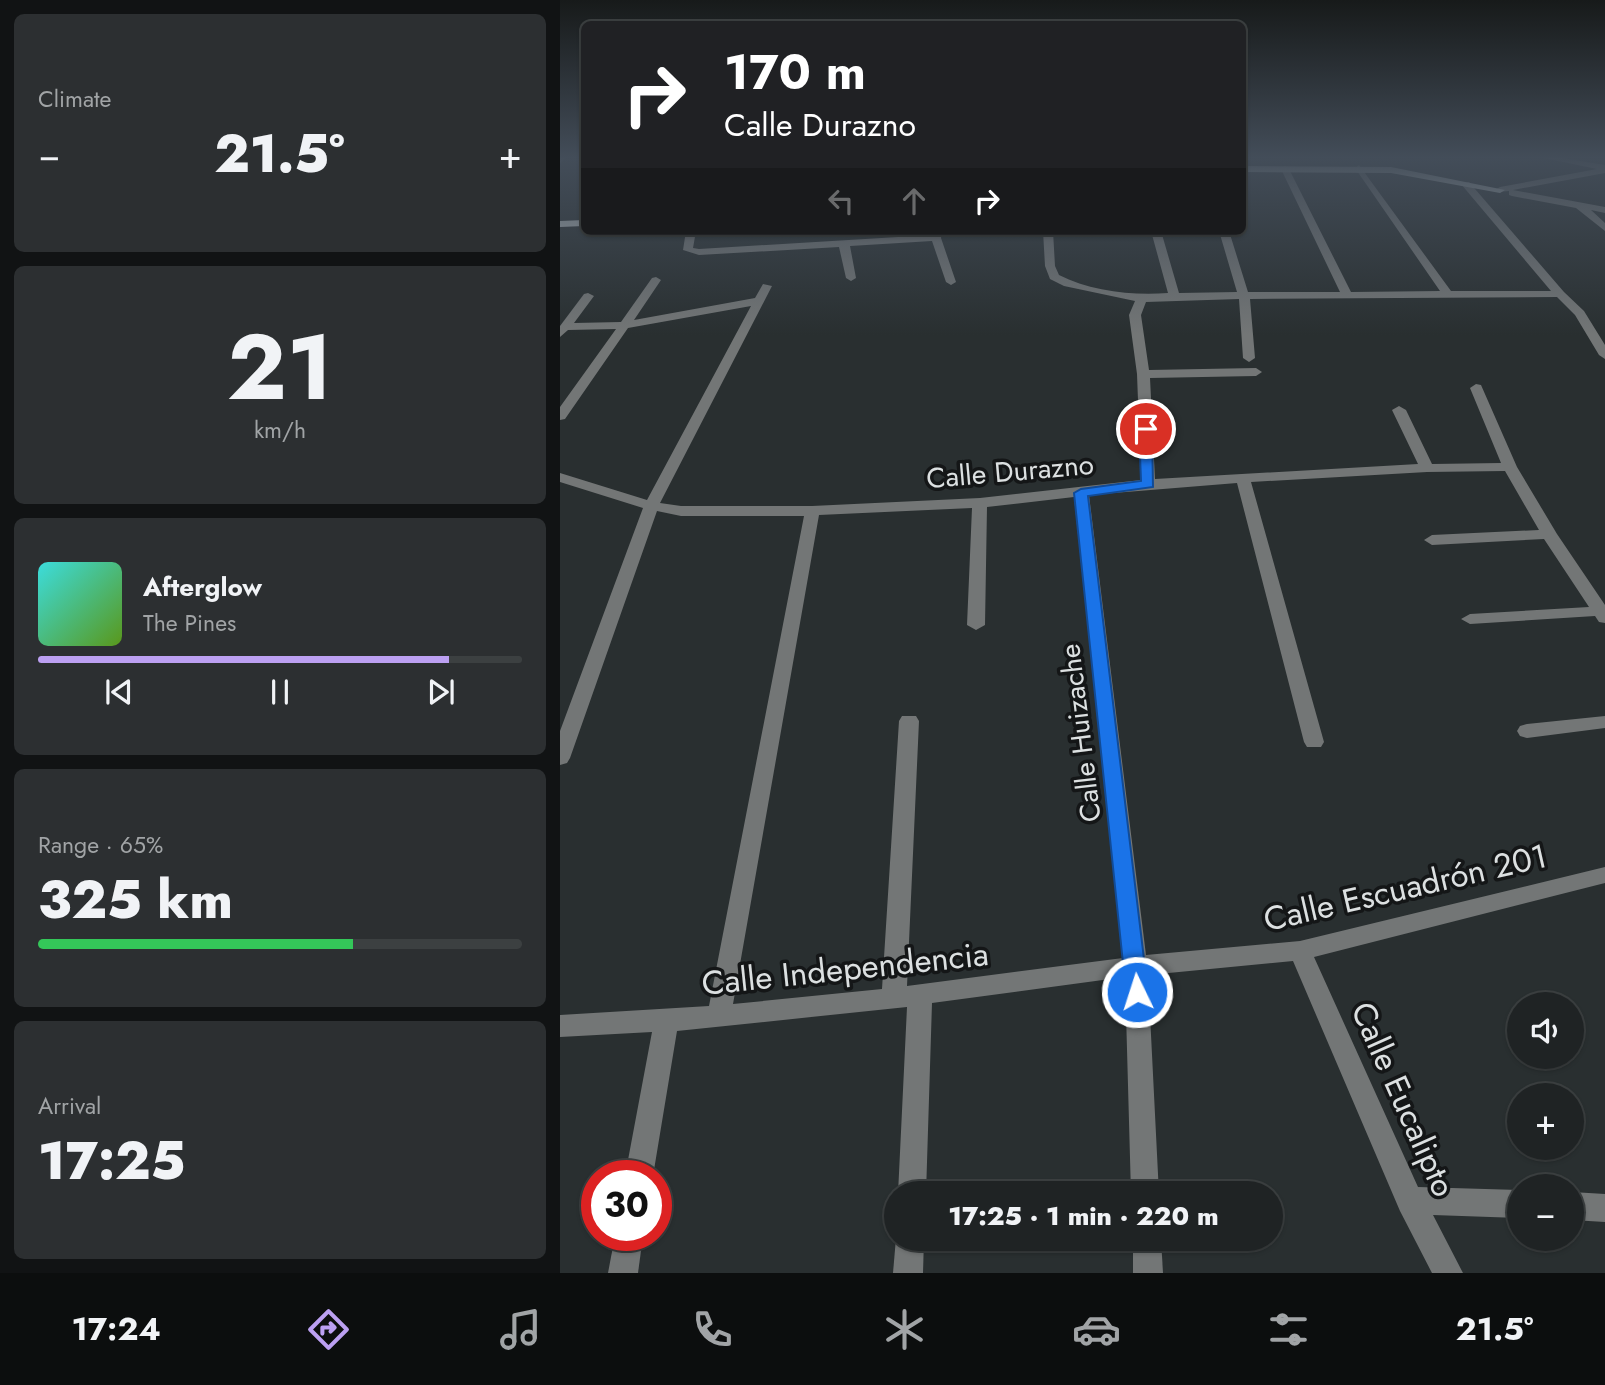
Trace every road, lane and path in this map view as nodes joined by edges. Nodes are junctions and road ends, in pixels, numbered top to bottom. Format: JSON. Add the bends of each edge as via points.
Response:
{"nodes":[{"id":1,"x":1309,"y":216,"type":"edge"},
{"id":2,"x":1393,"y":216,"type":"edge"},
{"id":3,"x":1494,"y":216,"type":"edge"},
{"id":4,"x":1591,"y":216,"type":"edge"},
{"id":5,"x":581,"y":223,"type":"edge"},
{"id":6,"x":560,"y":224,"type":"edge"},
{"id":7,"x":1605,"y":229,"type":"edge"},
{"id":8,"x":690,"y":235,"type":"edge"},
{"id":9,"x":928,"y":235,"type":"edge"},
{"id":10,"x":937,"y":235,"type":"edge"},
{"id":11,"x":1048,"y":235,"type":"edge"},
{"id":12,"x":1157,"y":235,"type":"edge"},
{"id":13,"x":1225,"y":235,"type":"edge"},
{"id":14,"x":844,"y":244,"type":"junction"},
{"id":15,"x":851,"y":278,"type":"dead end"},
{"id":16,"x":656,"y":280,"type":"dead end"},
{"id":17,"x":951,"y":282,"type":"dead end"},
{"id":18,"x":767,"y":286,"type":"dead end"},
{"id":19,"x":1560,"y":294,"type":"junction"},
{"id":20,"x":1448,"y":295,"type":"junction"},
{"id":21,"x":589,"y":296,"type":"dead end"},
{"id":22,"x":1174,"y":296,"type":"junction"},
{"id":23,"x":1244,"y":296,"type":"junction"},
{"id":24,"x":1348,"y":296,"type":"junction"},
{"id":25,"x":1141,"y":299,"type":"junction"},
{"id":26,"x":759,"y":301,"type":"junction"},
{"id":27,"x":622,"y":325,"type":"junction"},
{"id":28,"x":562,"y":330,"type":"edge"},
{"id":29,"x":1605,"y":355,"type":"edge"},
{"id":30,"x":1249,"y":358,"type":"dead end"},
{"id":31,"x":1256,"y":372,"type":"dead end"},
{"id":32,"x":1143,"y":374,"type":"junction"},
{"id":33,"x":1476,"y":388,"type":"dead end"},
{"id":34,"x":1399,"y":410,"type":"dead end"},
{"id":35,"x":560,"y":416,"type":"edge"},
{"id":36,"x":1510,"y":467,"type":"junction"},
{"id":37,"x":1427,"y":468,"type":"junction"},
{"id":38,"x":560,"y":477,"type":"edge"},
{"id":39,"x":1243,"y":478,"type":"junction"},
{"id":40,"x":1148,"y":484,"type":"junction"},
{"id":41,"x":1081,"y":493,"type":"junction"},
{"id":42,"x":980,"y":503,"type":"junction"},
{"id":43,"x":651,"y":506,"type":"junction"},
{"id":44,"x":812,"y":512,"type":"junction"},
{"id":45,"x":1549,"y":534,"type":"junction"},
{"id":46,"x":1432,"y":540,"type":"dead end"},
{"id":47,"x":1603,"y":615,"type":"edge"},
{"id":48,"x":1469,"y":619,"type":"dead end"},
{"id":49,"x":976,"y":625,"type":"dead end"},
{"id":50,"x":909,"y":721,"type":"dead end"},
{"id":51,"x":1605,"y":722,"type":"edge"},
{"id":52,"x":1527,"y":731,"type":"dead end"},
{"id":53,"x":1314,"y":742,"type":"dead end"},
{"id":54,"x":560,"y":758,"type":"edge"},
{"id":55,"x":1605,"y":875,"type":"edge"},
{"id":56,"x":1300,"y":951,"type":"junction"},
{"id":57,"x":1136,"y":966,"type":"junction"},
{"id":58,"x":920,"y":995,"type":"junction"},
{"id":59,"x":894,"y":999,"type":"junction"},
{"id":60,"x":719,"y":1016,"type":"junction"},
{"id":61,"x":666,"y":1021,"type":"junction"},
{"id":62,"x":560,"y":1026,"type":"edge"},
{"id":63,"x":642,"y":1160,"type":"edge"},
{"id":64,"x":913,"y":1181,"type":"edge"},
{"id":65,"x":1144,"y":1181,"type":"edge"},
{"id":66,"x":1410,"y":1200,"type":"junction"},
{"id":67,"x":1507,"y":1204,"type":"edge"},
{"id":68,"x":1584,"y":1207,"type":"edge"},
{"id":69,"x":1605,"y":1208,"type":"edge"},
{"id":70,"x":626,"y":1251,"type":"edge"},
{"id":71,"x":909,"y":1251,"type":"edge"},
{"id":72,"x":1147,"y":1251,"type":"edge"},
{"id":73,"x":622,"y":1273,"type":"edge"},
{"id":74,"x":908,"y":1273,"type":"edge"},
{"id":75,"x":1148,"y":1273,"type":"edge"},
{"id":76,"x":1448,"y":1273,"type":"edge"}],
"edges":[{"from":1,"to":24,"type":"street"},
{"from":2,"to":20,"type":"street"},
{"from":3,"to":19,"type":"street"},
{"from":4,"to":7,"type":"street"},
{"from":5,"to":6,"type":"main road"},
{"from":8,"to":14,"type":"street","via":[[688,250],[699,251]]},
{"from":9,"to":14,"type":"street"},
{"from":10,"to":17,"type":"street"},
{"from":11,"to":25,"type":"street","via":[[1054,276],[1068,284]]},
{"from":12,"to":22,"type":"street"},
{"from":13,"to":23,"type":"street"},
{"from":14,"to":15,"type":"street"},
{"from":16,"to":27,"type":"street"},
{"from":18,"to":26,"type":"street"},
{"from":19,"to":20,"type":"street"},
{"from":19,"to":29,"type":"street","via":[[1580,313]]},
{"from":20,"to":24,"type":"street"},
{"from":21,"to":28,"type":"street"},
{"from":22,"to":23,"type":"street"},
{"from":22,"to":25,"type":"street"},
{"from":23,"to":24,"type":"street"},
{"from":23,"to":30,"type":"street"},
{"from":25,"to":32,"type":"street","via":[[1135,315]]},
{"from":26,"to":27,"type":"street"},
{"from":26,"to":43,"type":"street"},
{"from":27,"to":28,"type":"street"},
{"from":27,"to":35,"type":"street"},
{"from":31,"to":32,"type":"street"},
{"from":32,"to":40,"type":"street"},
{"from":33,"to":36,"type":"street"},
{"from":34,"to":37,"type":"street"},
{"from":36,"to":37,"type":"street","name":"Calle Durazno"},
{"from":36,"to":45,"type":"street"},
{"from":37,"to":39,"type":"street","name":"Calle Durazno"},
{"from":38,"to":43,"type":"street","name":"Calle Durazno"},
{"from":39,"to":40,"type":"street","name":"Calle Durazno"},
{"from":39,"to":53,"type":"street"},
{"from":40,"to":41,"type":"street","name":"Calle Durazno"},
{"from":41,"to":42,"type":"street","name":"Calle Durazno"},
{"from":41,"to":57,"type":"street","name":"Calle Huizache"},
{"from":42,"to":44,"type":"street","name":"Calle Durazno"},
{"from":42,"to":49,"type":"street"},
{"from":43,"to":44,"type":"street","name":"Calle Durazno","via":[[681,511]]},
{"from":43,"to":54,"type":"street"},
{"from":44,"to":60,"type":"street"},
{"from":45,"to":46,"type":"street"},
{"from":45,"to":47,"type":"street"},
{"from":47,"to":48,"type":"street"},
{"from":50,"to":59,"type":"street"},
{"from":51,"to":52,"type":"street"},
{"from":55,"to":56,"type":"street","name":"Calle Escuadrón 201"},
{"from":56,"to":57,"type":"street","name":"Calle Escuadrón 201"},
{"from":56,"to":66,"type":"street","name":"Calle Eucalipto"},
{"from":57,"to":58,"type":"street","name":"Calle Independencia"},
{"from":57,"to":65,"type":"street","name":"Calle Huizache"},
{"from":58,"to":59,"type":"street","name":"Calle Independencia"},
{"from":58,"to":64,"type":"street"},
{"from":59,"to":60,"type":"street","name":"Calle Independencia"},
{"from":60,"to":61,"type":"street","name":"Calle Independencia"},
{"from":61,"to":62,"type":"street","name":"Calle Independencia"},
{"from":61,"to":63,"type":"street"},
{"from":66,"to":67,"type":"street"},
{"from":66,"to":76,"type":"street","name":"Calle Eucalipto"},
{"from":68,"to":69,"type":"street"},
{"from":70,"to":73,"type":"street"},
{"from":71,"to":74,"type":"street"},
{"from":72,"to":75,"type":"street"}]}
